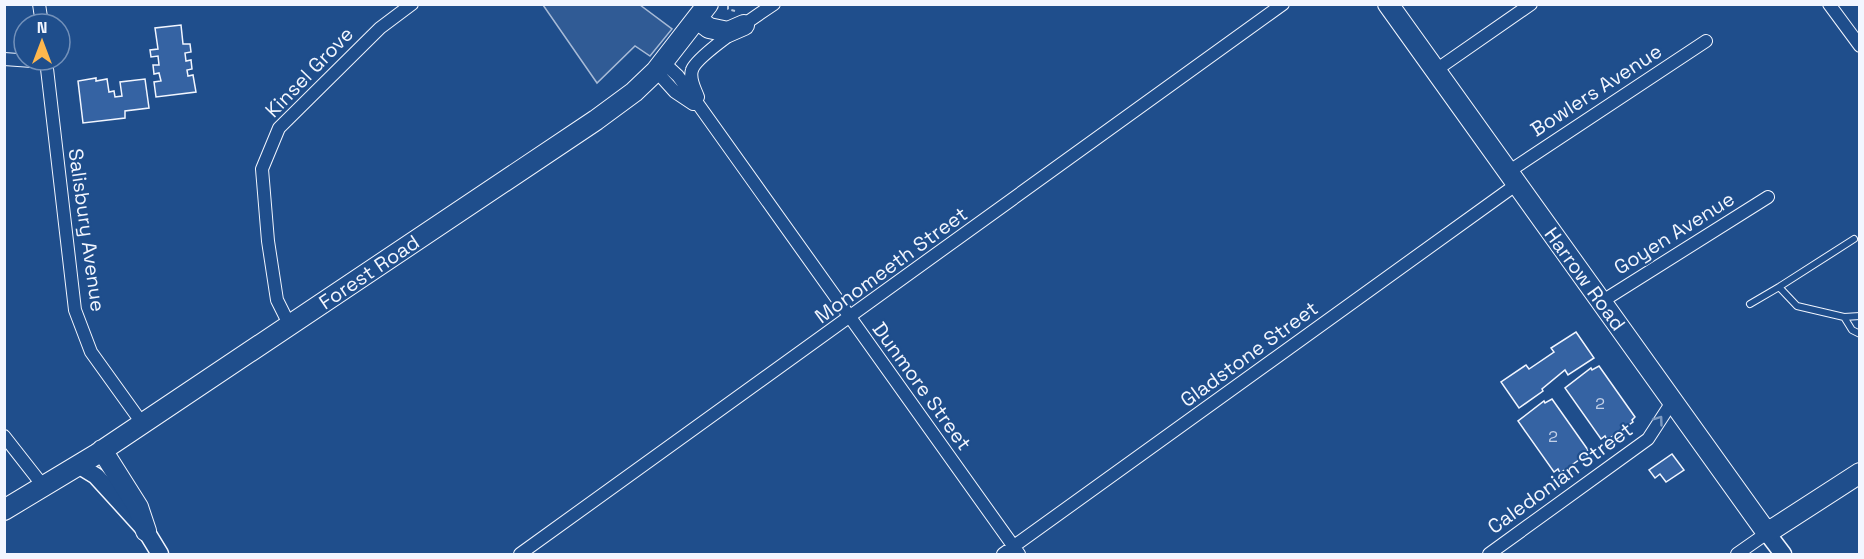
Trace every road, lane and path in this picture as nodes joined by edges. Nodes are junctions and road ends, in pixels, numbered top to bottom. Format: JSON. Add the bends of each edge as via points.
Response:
{"nodes":[{"id":1,"x":412,"y":4,"type":"edge"},
{"id":2,"x":774,"y":4,"type":"edge"},
{"id":3,"x":1283,"y":4,"type":"edge"},
{"id":4,"x":1388,"y":4,"type":"edge"},
{"id":5,"x":1531,"y":4,"type":"edge"},
{"id":6,"x":1829,"y":4,"type":"edge"},
{"id":7,"x":728,"y":5,"type":"edge"},
{"id":8,"x":704,"y":10,"type":"edge"},
{"id":9,"x":740,"y":19,"type":"junction"},
{"id":10,"x":1706,"y":41,"type":"dead end"},
{"id":11,"x":1860,"y":46,"type":"edge"},
{"id":12,"x":660,"y":67,"type":"junction"},
{"id":13,"x":1436,"y":70,"type":"junction"},
{"id":14,"x":47,"y":72,"type":"edge"},
{"id":15,"x":710,"y":123,"type":"junction"},
{"id":16,"x":1512,"y":178,"type":"junction"},
{"id":17,"x":1768,"y":197,"type":"dead end"},
{"id":18,"x":1854,"y":239,"type":"dead end"},
{"id":19,"x":1779,"y":287,"type":"junction"},
{"id":20,"x":1601,"y":302,"type":"junction"},
{"id":21,"x":1750,"y":304,"type":"dead end"},
{"id":22,"x":1860,"y":316,"type":"edge"},
{"id":23,"x":1844,"y":317,"type":"junction"},
{"id":24,"x":850,"y":319,"type":"junction"},
{"id":25,"x":289,"y":324,"type":"junction"},
{"id":26,"x":1860,"y":334,"type":"edge"},
{"id":27,"x":1672,"y":402,"type":"junction"},
{"id":28,"x":142,"y":423,"type":"junction"},
{"id":29,"x":4,"y":436,"type":"edge"},
{"id":30,"x":102,"y":450,"type":"junction"},
{"id":31,"x":78,"y":465,"type":"junction"},
{"id":32,"x":1860,"y":473,"type":"edge"},
{"id":33,"x":44,"y":487,"type":"junction"},
{"id":34,"x":4,"y":510,"type":"edge"},
{"id":35,"x":1767,"y":533,"type":"junction"},
{"id":36,"x":153,"y":544,"type":"edge"},
{"id":37,"x":1012,"y":552,"type":"edge"},
{"id":38,"x":520,"y":555,"type":"edge"},
{"id":39,"x":1489,"y":555,"type":"edge"},
{"id":40,"x":1737,"y":555,"type":"edge"},
{"id":41,"x":1783,"y":555,"type":"edge"}],
"edges":[{"from":1,"to":25,"type":"street","name":"Kinsel Grove","via":[[380,28],[279,128],[262,169],[277,300]]},
{"from":2,"to":9,"type":"street"},
{"from":3,"to":24,"type":"street","name":"Monomeeth Street"},
{"from":4,"to":13,"type":"main road","name":"Harrow Road"},
{"from":5,"to":13,"type":"street"},
{"from":6,"to":11,"type":"street"},
{"from":7,"to":9,"type":"path"},
{"from":8,"to":9,"type":"main road","via":[[727,22]]},
{"from":8,"to":12,"type":"main road","name":"Forest Road"},
{"from":9,"to":15,"type":"street","name":"Dunmore Street","via":[[693,67],[693,83]]},
{"from":10,"to":16,"type":"street","name":"Bowlers Avenue"},
{"from":12,"to":15,"type":"street","name":"Dunmore Street"},
{"from":12,"to":25,"type":"main road","name":"Forest Road","via":[[596,120]]},
{"from":13,"to":16,"type":"main road","name":"Harrow Road"},
{"from":14,"to":28,"type":"street","name":"Salisbury Avenue","via":[[75,310],[91,352]]},
{"from":15,"to":24,"type":"street","name":"Dunmore Street"},
{"from":16,"to":20,"type":"main road","name":"Harrow Road"},
{"from":16,"to":37,"type":"street","name":"Gladstone Street"},
{"from":17,"to":20,"type":"street","name":"Goyen Avenue"},
{"from":18,"to":19,"type":"lane"},
{"from":19,"to":21,"type":"lane"},
{"from":19,"to":23,"type":"lane","via":[[1797,306]]},
{"from":20,"to":27,"type":"main road","name":"Harrow Road"},
{"from":22,"to":23,"type":"lane"},
{"from":23,"to":26,"type":"lane","via":[[1852,330]]},
{"from":24,"to":37,"type":"street","name":"Dunmore Street"},
{"from":24,"to":38,"type":"street","name":"Monomeeth Street"},
{"from":25,"to":28,"type":"main road","name":"Forest Road"},
{"from":27,"to":35,"type":"main road","name":"Harrow Road"},
{"from":39,"to":27,"type":"street","name":"Caledonian Street","one_way":true,"via":[[1648,439]]},
{"from":28,"to":30,"type":"main road","name":"Forest Road"},
{"from":29,"to":33,"type":"street"},
{"from":30,"to":31,"type":"main road","name":"Forest Road"},
{"from":30,"to":36,"type":"main road","via":[[138,507]]},
{"from":31,"to":33,"type":"main road","name":"Forest Road"},
{"from":31,"to":36,"type":"main road","via":[[87,483],[140,538]]},
{"from":32,"to":35,"type":"main road"},
{"from":33,"to":34,"type":"main road","name":"Forest Road"},
{"from":35,"to":40,"type":"street"},
{"from":35,"to":41,"type":"main road","name":"Harrow Road"}]}
